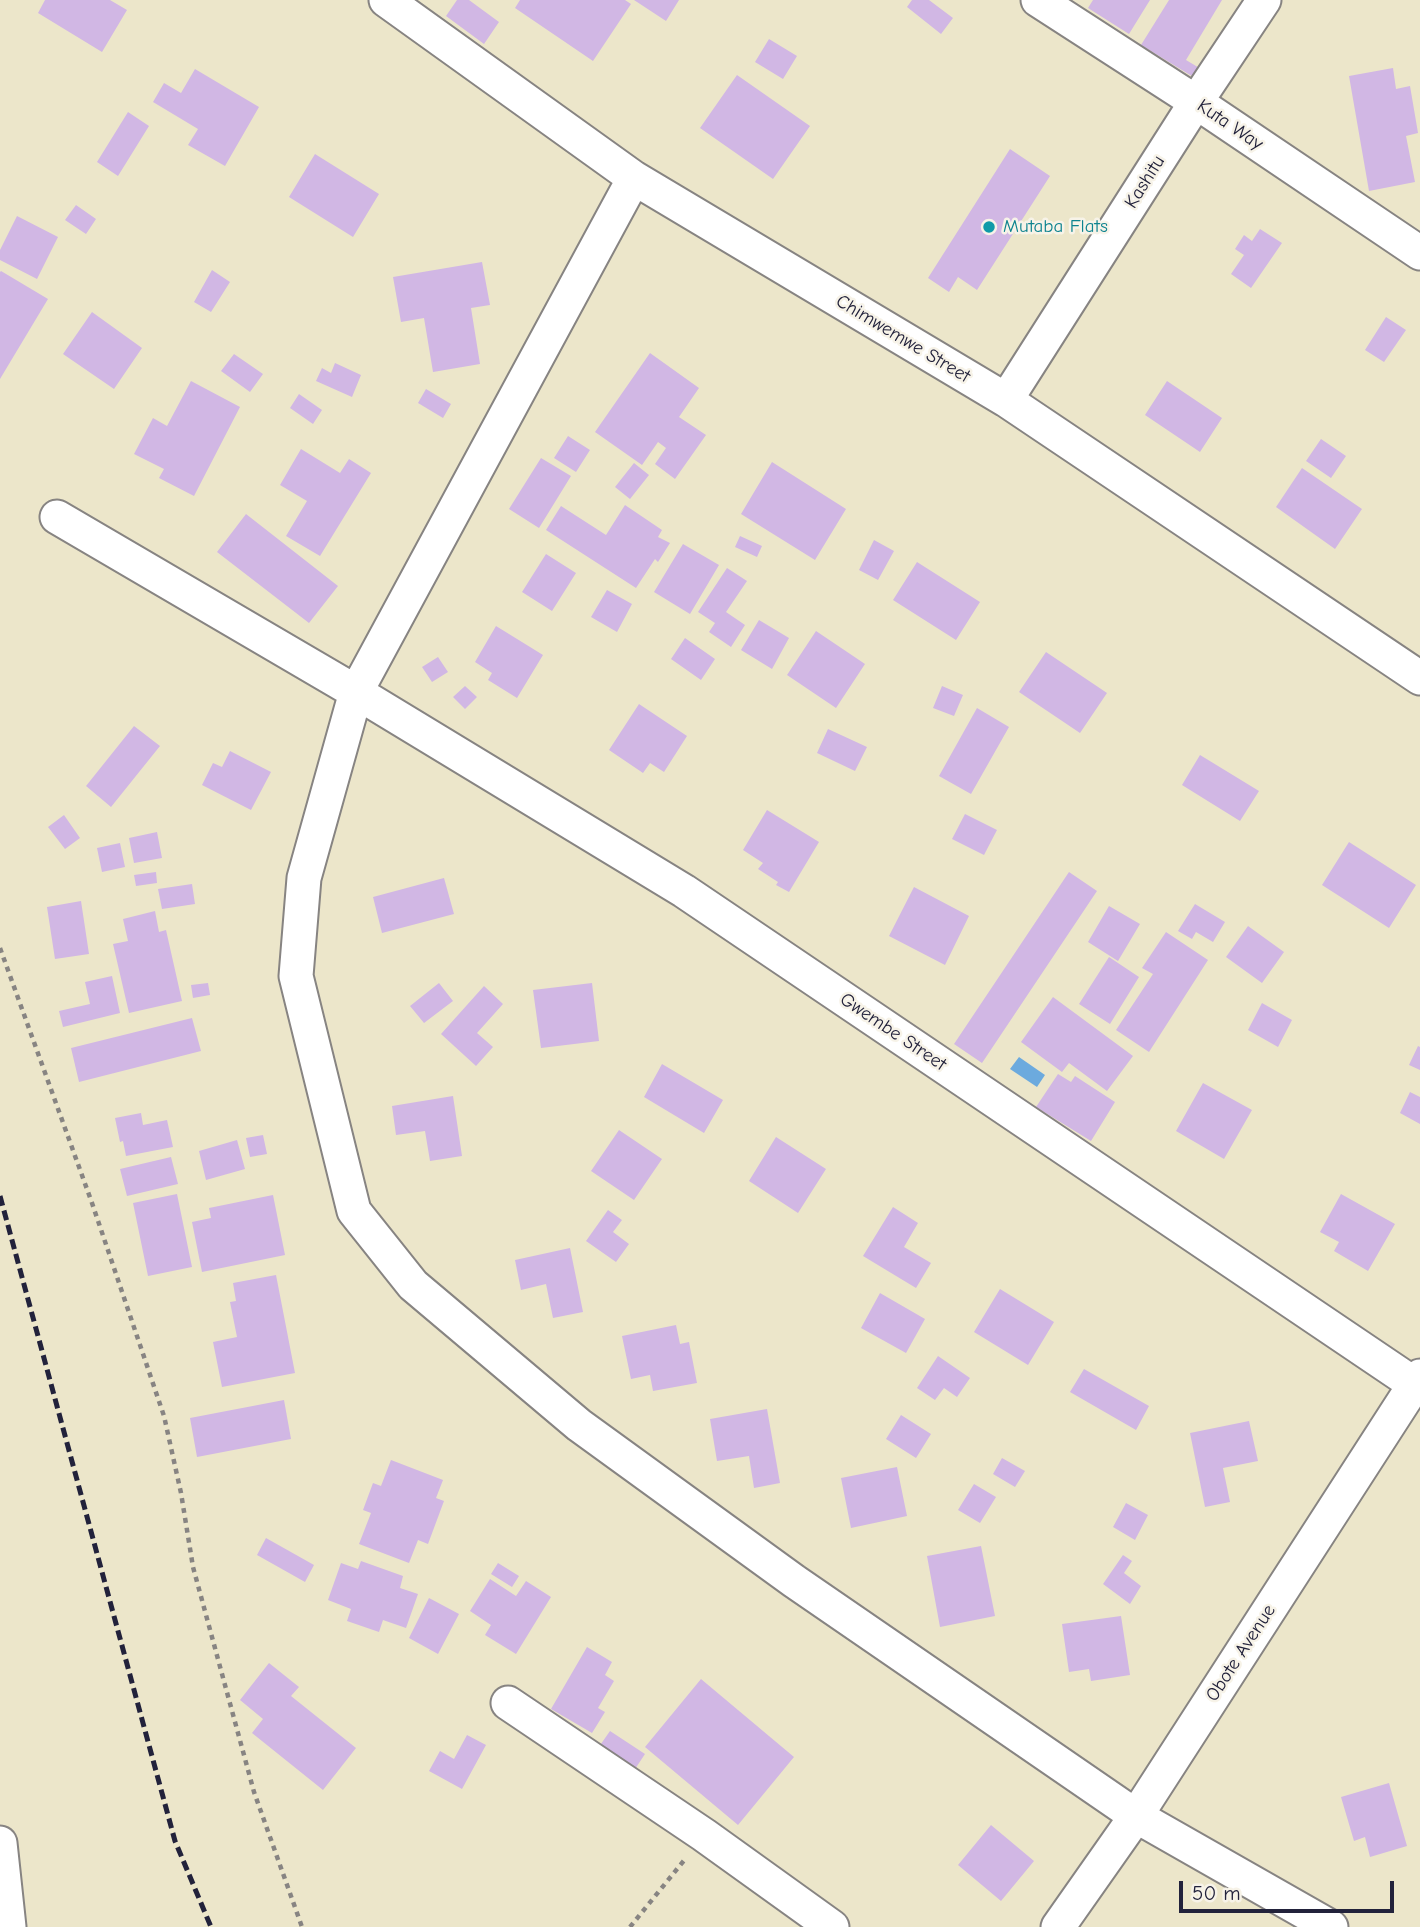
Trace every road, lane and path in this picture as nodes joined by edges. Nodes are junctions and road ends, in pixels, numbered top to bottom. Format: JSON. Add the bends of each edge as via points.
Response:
{"nodes":[{"id":1,"x":386,"y":0,"type":"edge"},
{"id":2,"x":1038,"y":0,"type":"edge"},
{"id":3,"x":1264,"y":0,"type":"edge"},
{"id":4,"x":1196,"y":102,"type":"junction"},
{"id":5,"x":634,"y":178,"type":"junction"},
{"id":6,"x":1420,"y":253,"type":"edge"},
{"id":7,"x":1006,"y":400,"type":"junction"},
{"id":8,"x":57,"y":517,"type":"dead end"},
{"id":9,"x":1420,"y":678,"type":"edge"},
{"id":10,"x":356,"y":692,"type":"junction"},
{"id":11,"x":0,"y":948,"type":"edge"},
{"id":12,"x":1418,"y":1383,"type":"edge"},
{"id":13,"x":508,"y":1703,"type":"dead end"},
{"id":14,"x":1136,"y":1816,"type":"junction"},
{"id":15,"x":704,"y":1835,"type":"junction"},
{"id":16,"x":0,"y":1843,"type":"edge"},
{"id":17,"x":9,"y":1927,"type":"edge"},
{"id":18,"x":302,"y":1927,"type":"edge"},
{"id":19,"x":630,"y":1927,"type":"edge"},
{"id":20,"x":832,"y":1927,"type":"edge"},
{"id":21,"x":1058,"y":1927,"type":"edge"},
{"id":22,"x":1331,"y":1927,"type":"edge"}],
"edges":[{"from":1,"to":5,"type":"street","name":"Chimwemwe Street"},
{"from":2,"to":4,"type":"street","name":"Kuta Way"},
{"from":3,"to":4,"type":"street","name":"Kashitu"},
{"from":4,"to":6,"type":"street","name":"Kuta Way"},
{"from":4,"to":7,"type":"street","name":"Kashitu"},
{"from":5,"to":7,"type":"street","name":"Chimwemwe Street"},
{"from":5,"to":10,"type":"street"},
{"from":7,"to":9,"type":"street","name":"Chimwemwe Street"},
{"from":8,"to":10,"type":"street","name":"Gwembe Street"},
{"from":10,"to":12,"type":"street","name":"Gwembe Street","via":[[684,891]]},
{"from":10,"to":14,"type":"street","via":[[304,878],[296,976],[354,1211],[413,1285],[579,1425],[794,1581]]},
{"from":11,"to":18,"type":"path","via":[[164,1416],[193,1567],[254,1792]]},
{"from":12,"to":14,"type":"street","name":"Obote Avenue"},
{"from":13,"to":15,"type":"street"},
{"from":14,"to":21,"type":"street","name":"Obote Avenue"},
{"from":14,"to":22,"type":"street"},
{"from":15,"to":19,"type":"path"},
{"from":15,"to":20,"type":"street"},
{"from":16,"to":17,"type":"street"}]}
